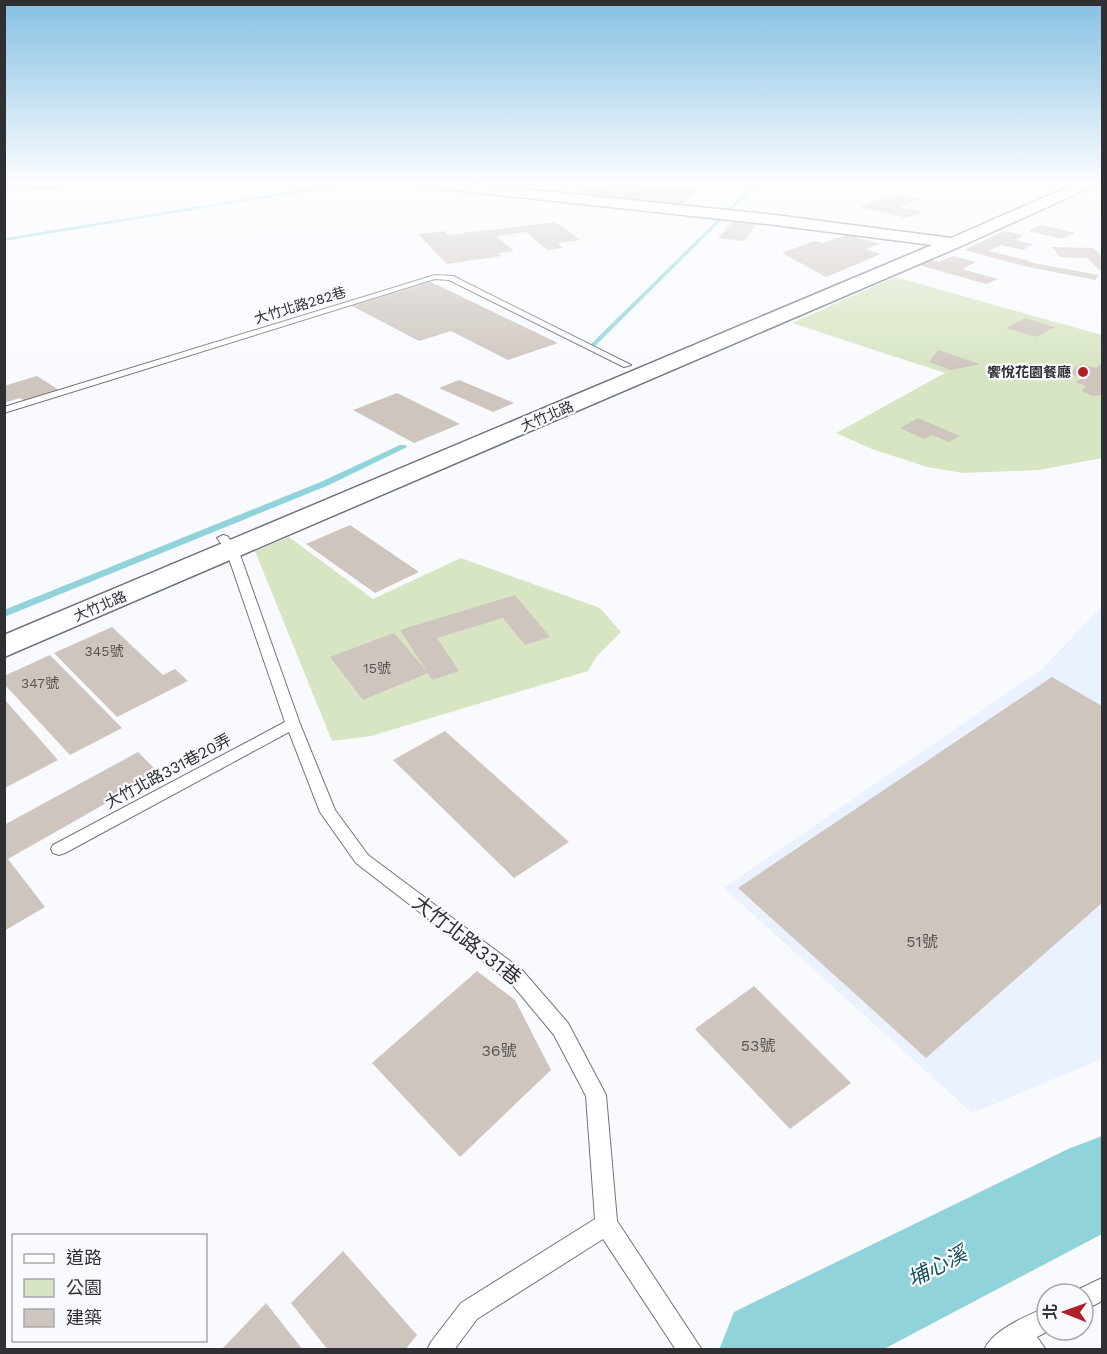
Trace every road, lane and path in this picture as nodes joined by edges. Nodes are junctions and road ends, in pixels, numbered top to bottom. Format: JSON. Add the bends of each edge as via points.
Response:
{"nodes":[{"id":1,"x":911,"y":246,"type":"edge"},
{"id":2,"x":945,"y":246,"type":"edge"},
{"id":3,"x":627,"y":365,"type":"junction"},
{"id":4,"x":4,"y":410,"type":"edge"},
{"id":5,"x":228,"y":543,"type":"junction"},
{"id":6,"x":4,"y":630,"type":"edge"},
{"id":7,"x":4,"y":647,"type":"edge"},
{"id":8,"x":293,"y":724,"type":"junction"},
{"id":9,"x":59,"y":849,"type":"dead end"},
{"id":10,"x":606,"y":1224,"type":"junction"},
{"id":11,"x":1026,"y":1342,"type":"edge"},
{"id":12,"x":439,"y":1350,"type":"edge"},
{"id":13,"x":690,"y":1350,"type":"edge"},
{"id":14,"x":996,"y":1350,"type":"edge"}],
"edges":[{"from":1,"to":3,"type":"street","name":"大竹北路"},
{"from":2,"to":5,"type":"street","name":"大竹北路"},
{"from":3,"to":4,"type":"lane","name":"大竹北路282巷","via":[[450,278],[435,277]]},
{"from":3,"to":5,"type":"street","name":"大竹北路","via":[[430,447]]},
{"from":5,"to":6,"type":"street","name":"大竹北路"},
{"from":5,"to":7,"type":"street","name":"大竹北路"},
{"from":5,"to":8,"type":"lane","name":"大竹北路331巷"},
{"from":8,"to":9,"type":"lane","name":"大竹北路331巷20弄"},
{"from":8,"to":10,"type":"lane","name":"大竹北路331巷","via":[[328,812],[362,859],[516,975],[561,1029],[596,1095]]},
{"from":10,"to":12,"type":"lane","via":[[469,1311]]},
{"from":10,"to":13,"type":"lane","name":"大竹北路331巷"},
{"from":11,"to":14,"type":"lane"}]}
